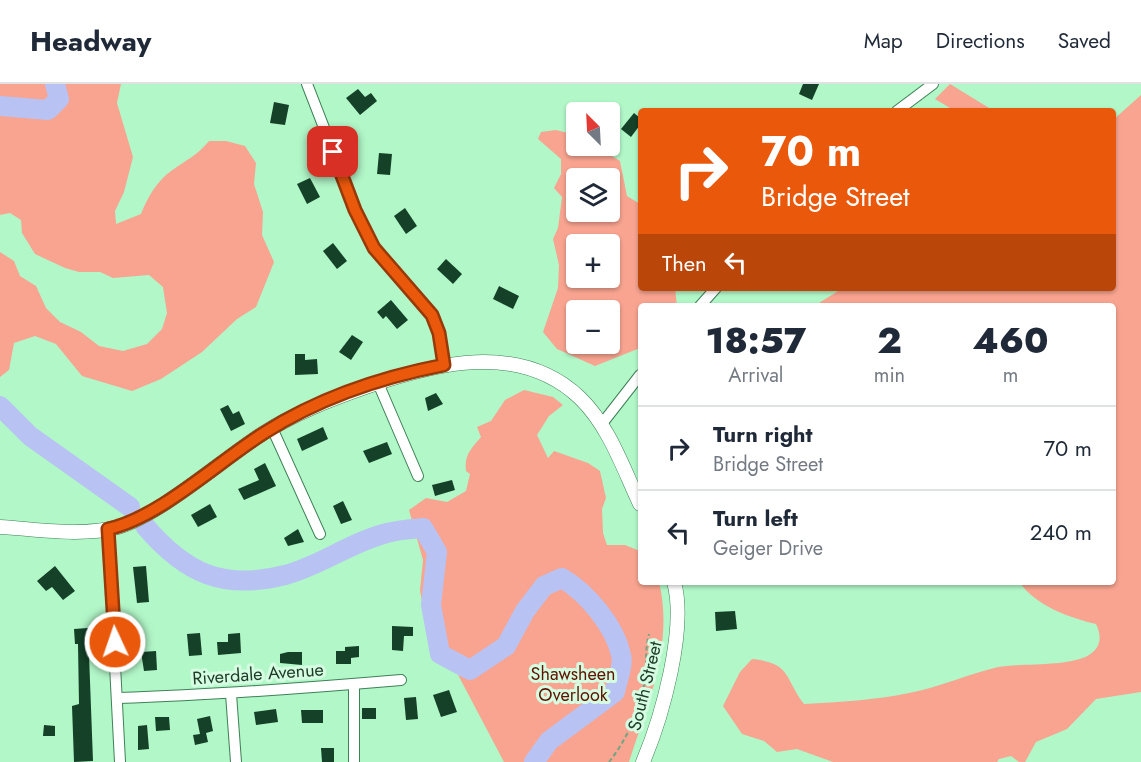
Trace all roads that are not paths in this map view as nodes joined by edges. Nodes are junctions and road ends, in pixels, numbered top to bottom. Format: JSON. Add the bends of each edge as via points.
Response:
{"nodes":[{"id":1,"x":307,"y":84,"type":"edge"},
{"id":2,"x":933,"y":84,"type":"edge"},
{"id":3,"x":901,"y":108,"type":"edge"},
{"id":4,"x":713,"y":291,"type":"edge"},
{"id":5,"x":703,"y":303,"type":"edge"},
{"id":6,"x":444,"y":365,"type":"junction"},
{"id":7,"x":638,"y":378,"type":"edge"},
{"id":8,"x":378,"y":383,"type":"junction"},
{"id":9,"x":601,"y":425,"type":"junction"},
{"id":10,"x":272,"y":428,"type":"junction"},
{"id":11,"x":418,"y":476,"type":"dead end"},
{"id":12,"x":638,"y":500,"type":"edge"},
{"id":13,"x":0,"y":527,"type":"edge"},
{"id":14,"x":108,"y":529,"type":"junction"},
{"id":15,"x":320,"y":534,"type":"dead end"},
{"id":16,"x":674,"y":585,"type":"edge"},
{"id":17,"x":401,"y":680,"type":"dead end"},
{"id":18,"x":354,"y":684,"type":"junction"},
{"id":19,"x":231,"y":694,"type":"junction"},
{"id":20,"x":118,"y":698,"type":"junction"},
{"id":21,"x":120,"y":762,"type":"edge"},
{"id":22,"x":236,"y":762,"type":"edge"},
{"id":23,"x":354,"y":762,"type":"edge"},
{"id":24,"x":643,"y":762,"type":"edge"}],
"edges":[{"from":1,"to":6,"type":"street","via":[[364,229],[374,248],[432,315]]},
{"from":2,"to":3,"type":"street"},
{"from":4,"to":5,"type":"street"},
{"from":6,"to":8,"type":"street"},
{"from":6,"to":9,"type":"street","via":[[477,361],[530,368],[570,390]]},
{"from":7,"to":9,"type":"street"},
{"from":8,"to":10,"type":"street","via":[[320,403]]},
{"from":8,"to":11,"type":"street"},
{"from":9,"to":12,"type":"street"},
{"from":10,"to":14,"type":"street","via":[[169,500]]},
{"from":10,"to":15,"type":"street"},
{"from":13,"to":14,"type":"street"},
{"from":14,"to":20,"type":"street"},
{"from":16,"to":24,"type":"street","name":"South Street","via":[[677,616],[673,660]]},
{"from":17,"to":18,"type":"street","name":"Riverdale Avenue"},
{"from":18,"to":19,"type":"street","name":"Riverdale Avenue"},
{"from":18,"to":23,"type":"street"},
{"from":19,"to":20,"type":"street","name":"Riverdale Avenue"},
{"from":19,"to":22,"type":"street"},
{"from":20,"to":21,"type":"street"}]}
